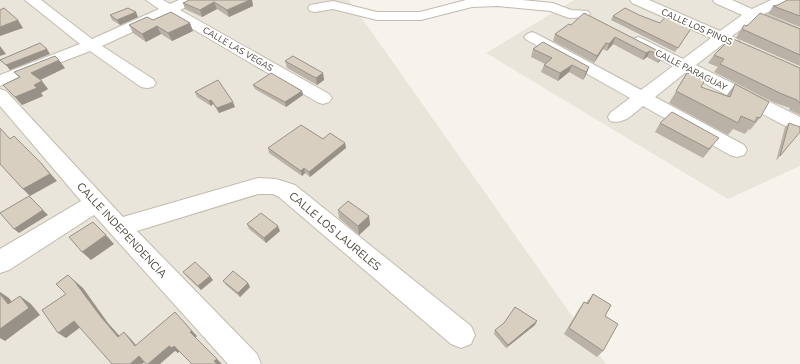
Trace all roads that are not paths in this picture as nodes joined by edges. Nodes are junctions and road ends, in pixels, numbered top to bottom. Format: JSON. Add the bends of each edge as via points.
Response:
{"nodes":[{"id":1,"x":32,"y":0,"type":"edge"},
{"id":2,"x":153,"y":0,"type":"edge"},
{"id":3,"x":190,"y":0,"type":"edge"},
{"id":4,"x":560,"y":0,"type":"edge"},
{"id":5,"x":637,"y":0,"type":"edge"},
{"id":6,"x":720,"y":0,"type":"edge"},
{"id":7,"x":782,"y":0,"type":"edge"},
{"id":8,"x":315,"y":8,"type":"dead end"},
{"id":9,"x":169,"y":10,"type":"junction"},
{"id":10,"x":752,"y":14,"type":"junction"},
{"id":11,"x":623,"y":34,"type":"edge"},
{"id":12,"x":800,"y":34,"type":"edge"},
{"id":13,"x":532,"y":37,"type":"dead end"},
{"id":14,"x":721,"y":38,"type":"junction"},
{"id":15,"x":91,"y":45,"type":"junction"},
{"id":16,"x":743,"y":47,"type":"edge"},
{"id":17,"x":683,"y":66,"type":"junction"},
{"id":18,"x":0,"y":82,"type":"edge"},
{"id":19,"x":147,"y":83,"type":"dead end"},
{"id":20,"x":0,"y":95,"type":"edge"},
{"id":21,"x":323,"y":98,"type":"dead end"},
{"id":22,"x":643,"y":98,"type":"junction"},
{"id":23,"x":617,"y":117,"type":"dead end"},
{"id":24,"x":800,"y":125,"type":"edge"},
{"id":25,"x":737,"y":150,"type":"dead end"},
{"id":26,"x":96,"y":203,"type":"junction"},
{"id":27,"x":121,"y":229,"type":"junction"},
{"id":28,"x":0,"y":262,"type":"edge"},
{"id":29,"x":462,"y":335,"type":"dead end"},
{"id":30,"x":247,"y":364,"type":"edge"}],
"edges":[{"from":1,"to":15,"type":"street"},
{"from":2,"to":9,"type":"street","name":"CALLE LAS VEGAS"},
{"from":3,"to":9,"type":"street"},
{"from":4,"to":8,"type":"street","via":[[590,17],[569,14],[553,7],[498,2],[472,3],[415,16],[377,16],[332,5]]},
{"from":5,"to":14,"type":"street","name":"CALLE LOS PINOS"},
{"from":6,"to":10,"type":"street"},
{"from":7,"to":10,"type":"street"},
{"from":9,"to":15,"type":"street"},
{"from":9,"to":21,"type":"street","name":"CALLE LAS VEGAS"},
{"from":10,"to":12,"type":"street"},
{"from":10,"to":14,"type":"street"},
{"from":11,"to":17,"type":"street","name":"CALLE PARAGUAY"},
{"from":13,"to":22,"type":"street"},
{"from":14,"to":16,"type":"street","name":"CALLE LOS PINOS"},
{"from":14,"to":17,"type":"street"},
{"from":15,"to":18,"type":"street"},
{"from":15,"to":19,"type":"street"},
{"from":17,"to":22,"type":"street"},
{"from":17,"to":24,"type":"street","name":"CALLE PARAGUAY"},
{"from":20,"to":26,"type":"street","name":"CALLE INDEPENDENCIA"},
{"from":22,"to":23,"type":"street"},
{"from":22,"to":25,"type":"street"},
{"from":26,"to":27,"type":"street","name":"CALLE INDEPENDENCIA"},
{"from":26,"to":28,"type":"street"},
{"from":27,"to":29,"type":"street","name":"CALLE LOS LAURELES","via":[[134,222],[258,186],[273,185],[287,191]]},
{"from":27,"to":30,"type":"street","name":"CALLE INDEPENDENCIA"}]}
